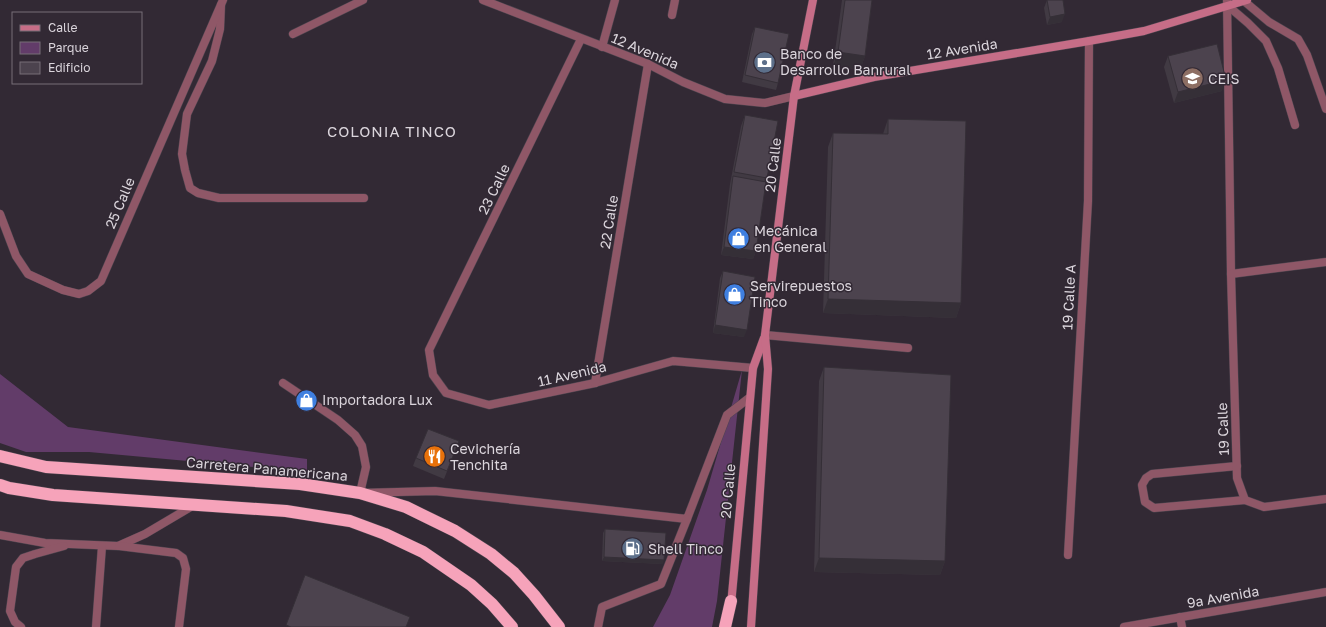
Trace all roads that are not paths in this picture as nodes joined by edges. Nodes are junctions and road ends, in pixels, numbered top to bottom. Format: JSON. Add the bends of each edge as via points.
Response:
{"nodes":[{"id":1,"x":363,"y":0,"type":"edge"},
{"id":2,"x":483,"y":0,"type":"edge"},
{"id":3,"x":614,"y":0,"type":"edge"},
{"id":4,"x":675,"y":0,"type":"edge"},
{"id":5,"x":813,"y":0,"type":"edge"},
{"id":6,"x":1246,"y":0,"type":"edge"},
{"id":7,"x":222,"y":1,"type":"edge"},
{"id":8,"x":1227,"y":3,"type":"edge"},
{"id":9,"x":672,"y":15,"type":"dead end"},
{"id":10,"x":294,"y":34,"type":"dead end"},
{"id":11,"x":581,"y":39,"type":"junction"},
{"id":12,"x":1089,"y":41,"type":"junction"},
{"id":13,"x":602,"y":47,"type":"junction"},
{"id":14,"x":648,"y":64,"type":"junction"},
{"id":15,"x":794,"y":96,"type":"junction"},
{"id":16,"x":1326,"y":109,"type":"edge"},
{"id":17,"x":1295,"y":125,"type":"dead end"},
{"id":18,"x":364,"y":198,"type":"dead end"},
{"id":19,"x":0,"y":214,"type":"edge"},
{"id":20,"x":1326,"y":262,"type":"edge"},
{"id":21,"x":1231,"y":274,"type":"junction"},
{"id":22,"x":765,"y":335,"type":"junction"},
{"id":23,"x":908,"y":348,"type":"dead end"},
{"id":24,"x":429,"y":350,"type":"joint"},
{"id":25,"x":753,"y":368,"type":"junction"},
{"id":26,"x":283,"y":383,"type":"dead end"},
{"id":27,"x":595,"y":383,"type":"junction"},
{"id":28,"x":749,"y":398,"type":"junction"},
{"id":29,"x":0,"y":456,"type":"edge"},
{"id":30,"x":1237,"y":466,"type":"junction"},
{"id":31,"x":0,"y":485,"type":"edge"},
{"id":32,"x":360,"y":493,"type":"junction"},
{"id":33,"x":1326,"y":499,"type":"edge"},
{"id":34,"x":1245,"y":500,"type":"junction"},
{"id":35,"x":195,"y":504,"type":"junction"},
{"id":36,"x":687,"y":519,"type":"junction"},
{"id":37,"x":0,"y":534,"type":"edge"},
{"id":38,"x":72,"y":544,"type":"junction"},
{"id":39,"x":102,"y":546,"type":"junction"},
{"id":40,"x":118,"y":546,"type":"junction"},
{"id":41,"x":1068,"y":555,"type":"dead end"},
{"id":42,"x":1326,"y":592,"type":"edge"},
{"id":43,"x":731,"y":601,"type":"junction"},
{"id":44,"x":1180,"y":617,"type":"junction"},
{"id":45,"x":22,"y":627,"type":"edge"},
{"id":46,"x":96,"y":627,"type":"edge"},
{"id":47,"x":179,"y":627,"type":"edge"},
{"id":48,"x":512,"y":627,"type":"edge"},
{"id":49,"x":559,"y":627,"type":"edge"},
{"id":50,"x":598,"y":627,"type":"edge"},
{"id":51,"x":725,"y":627,"type":"edge"},
{"id":52,"x":730,"y":627,"type":"edge"},
{"id":53,"x":751,"y":627,"type":"edge"},
{"id":54,"x":1124,"y":627,"type":"edge"},
{"id":55,"x":1182,"y":627,"type":"edge"}],
"edges":[{"from":1,"to":10,"type":"street"},
{"from":2,"to":11,"type":"street","name":"12 Avenida"},
{"from":3,"to":13,"type":"street"},
{"from":4,"to":9,"type":"street"},
{"from":5,"to":15,"type":"main road","name":"20 Calle"},
{"from":6,"to":8,"type":"main road","name":"12 Avenida"},
{"from":6,"to":16,"type":"street","via":[[1269,22],[1298,39],[1307,55]]},
{"from":7,"to":18,"type":"street","via":[[220,29],[212,61],[187,114],[182,154],[190,188],[198,193],[219,198]]},
{"from":7,"to":19,"type":"street","name":"25 Calle","via":[[101,281],[79,294],[63,290],[28,274],[16,256]]},
{"from":8,"to":12,"type":"main road","name":"12 Avenida","via":[[1144,31]]},
{"from":8,"to":17,"type":"street","via":[[1266,41],[1278,68]]},
{"from":8,"to":21,"type":"street","name":"19 Calle"},
{"from":11,"to":13,"type":"street","name":"12 Avenida"},
{"from":11,"to":24,"type":"street","name":"23 Calle"},
{"from":12,"to":15,"type":"main road","name":"12 Avenida","via":[[874,77]]},
{"from":12,"to":41,"type":"street","name":"19 Calle A","via":[[1088,201]]},
{"from":13,"to":14,"type":"street","name":"12 Avenida"},
{"from":14,"to":15,"type":"street","name":"12 Avenida","via":[[725,99],[765,103]]},
{"from":14,"to":27,"type":"street","name":"22 Calle"},
{"from":15,"to":22,"type":"main road","name":"20 Calle"},
{"from":20,"to":21,"type":"street"},
{"from":21,"to":30,"type":"street","name":"19 Calle"},
{"from":22,"to":23,"type":"street"},
{"from":22,"to":25,"type":"main road","name":"20 Calle"},
{"from":22,"to":53,"type":"main road","name":"20 Calle","via":[[768,369]]},
{"from":24,"to":27,"type":"street","name":"11 Avenida","via":[[433,375],[446,393],[489,405]]},
{"from":25,"to":27,"type":"street","name":"11 Avenida","via":[[673,361]]},
{"from":25,"to":28,"type":"main road","name":"20 Calle"},
{"from":26,"to":32,"type":"street","via":[[338,420],[355,435],[362,446],[366,467]]},
{"from":28,"to":36,"type":"street","via":[[726,415]]},
{"from":28,"to":43,"type":"main road","name":"20 Calle"},
{"from":29,"to":32,"type":"highway","name":"Carretera Panamericana","via":[[46,467],[300,484]]},
{"from":30,"to":34,"type":"street","name":"19 Calle","via":[[1237,478]]},
{"from":30,"to":34,"type":"street","via":[[1152,474],[1142,485],[1146,502],[1154,508]]},
{"from":31,"to":35,"type":"highway","via":[[53,495]]},
{"from":32,"to":36,"type":"street","via":[[435,491]]},
{"from":32,"to":49,"type":"highway","name":"Carretera Panamericana","via":[[406,507],[455,531],[491,554],[514,573]]},
{"from":33,"to":34,"type":"street","via":[[1264,507]]},
{"from":35,"to":40,"type":"street","via":[[145,534]]},
{"from":35,"to":48,"type":"highway","via":[[320,516],[350,521],[385,534],[423,552],[471,585]]},
{"from":36,"to":50,"type":"street","via":[[660,584],[602,607]]},
{"from":37,"to":38,"type":"street","via":[[45,543]]},
{"from":38,"to":39,"type":"street"},
{"from":38,"to":45,"type":"street","via":[[23,558],[16,567],[10,611],[15,622]]},
{"from":39,"to":40,"type":"street"},
{"from":39,"to":46,"type":"street"},
{"from":40,"to":47,"type":"street","via":[[176,553],[183,558],[186,568]]},
{"from":42,"to":44,"type":"street","name":"9a Avenida"},
{"from":43,"to":51,"type":"highway"},
{"from":43,"to":52,"type":"main road","name":"20 Calle"},
{"from":44,"to":54,"type":"street","name":"9a Avenida"},
{"from":44,"to":55,"type":"street"}]}
